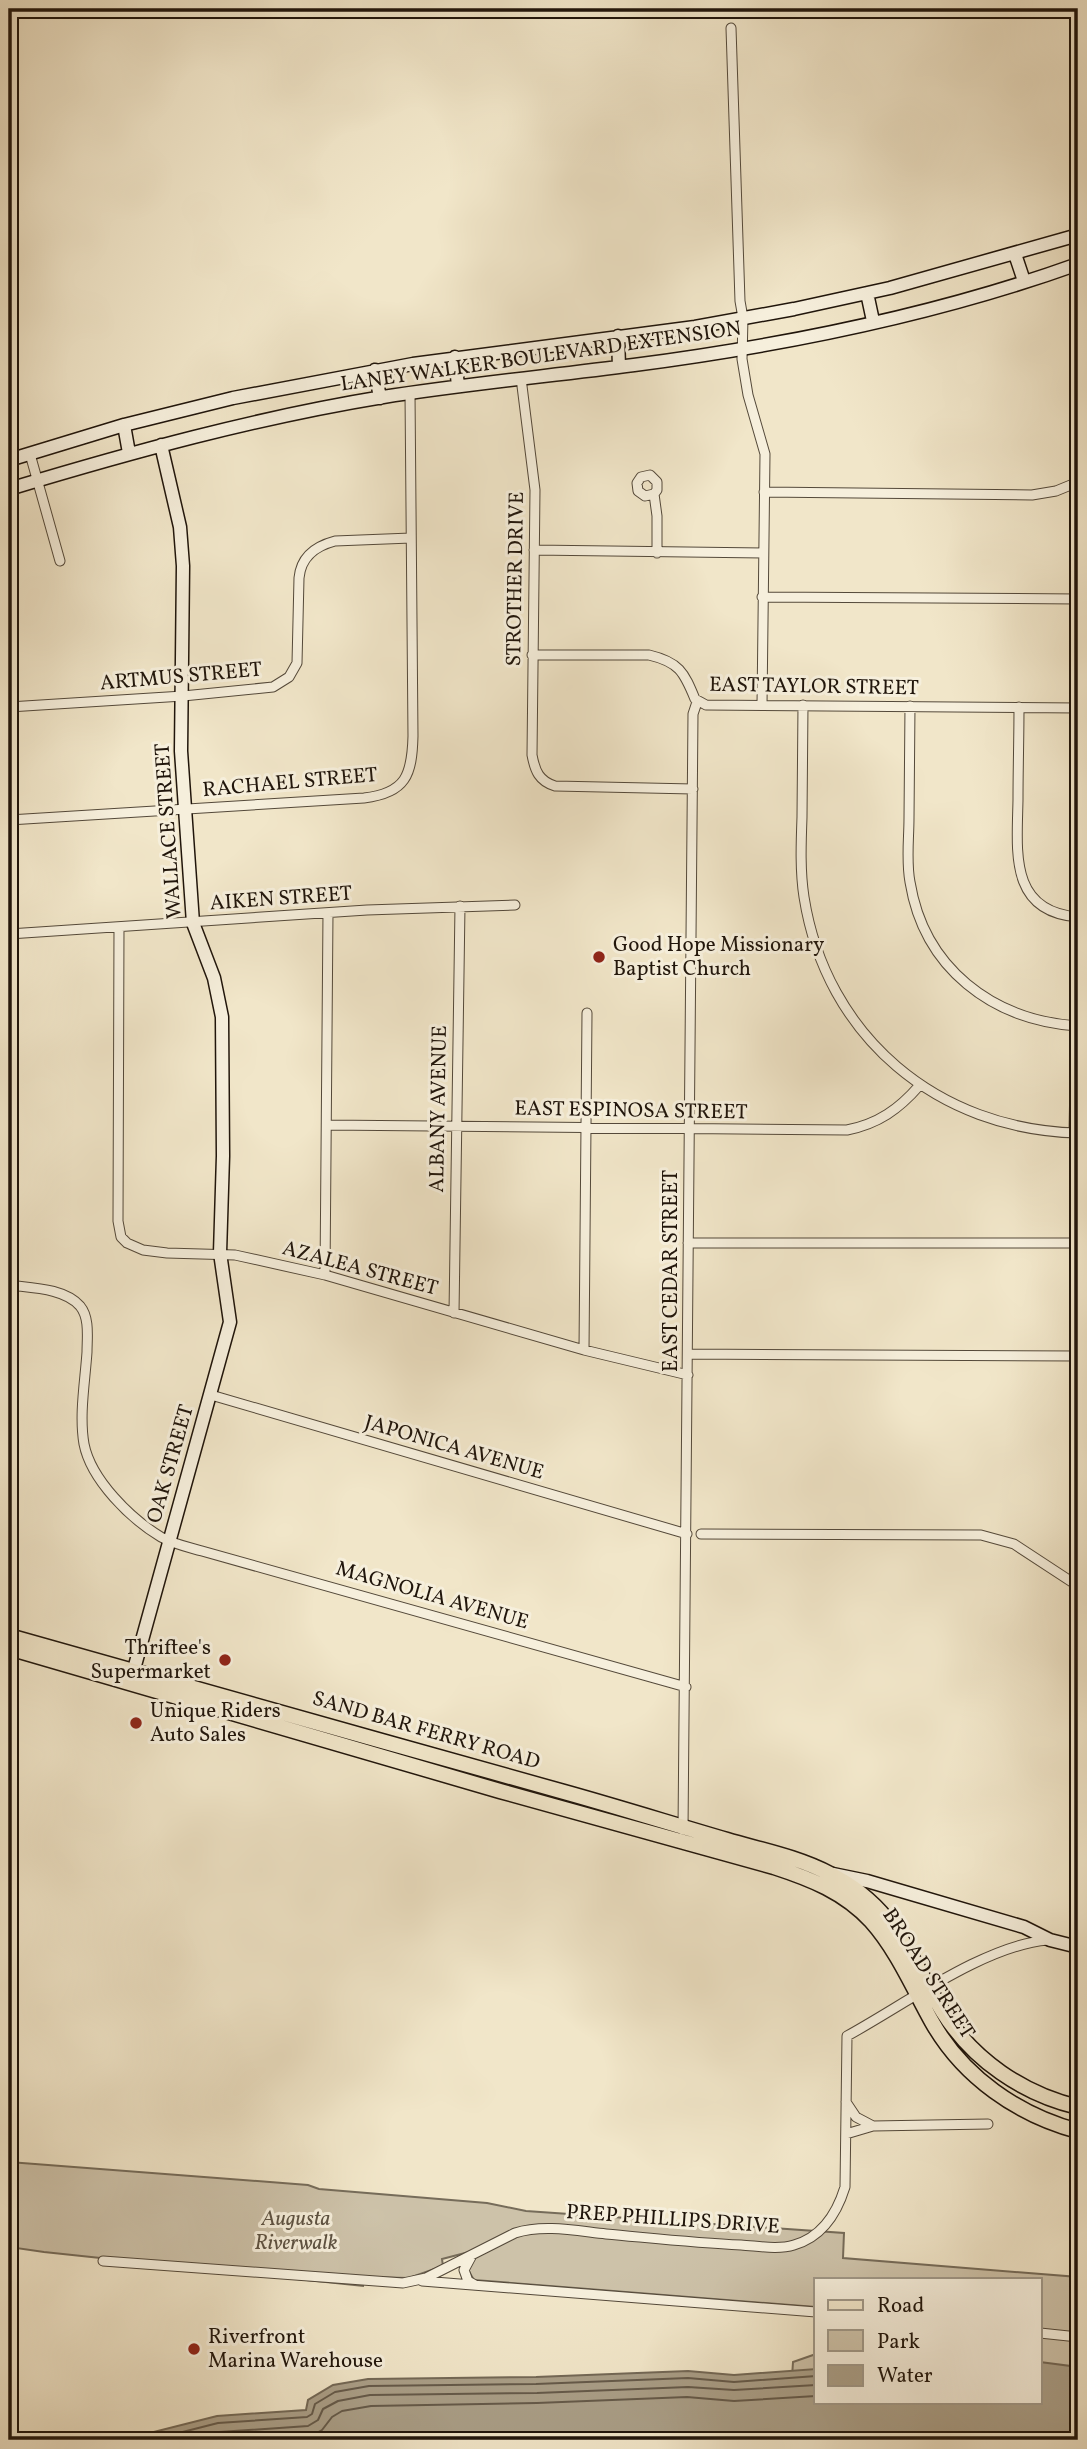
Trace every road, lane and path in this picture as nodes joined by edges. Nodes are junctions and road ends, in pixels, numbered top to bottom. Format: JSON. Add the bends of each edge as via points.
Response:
{"nodes":[{"id":1,"x":732,"y":27,"type":"dead end"},
{"id":2,"x":1078,"y":235,"type":"edge"},
{"id":3,"x":1015,"y":254,"type":"junction"},
{"id":4,"x":1078,"y":264,"type":"edge"},
{"id":5,"x":1024,"y":281,"type":"junction"},
{"id":6,"x":867,"y":293,"type":"junction"},
{"id":7,"x":743,"y":318,"type":"junction"},
{"id":8,"x":873,"y":321,"type":"junction"},
{"id":9,"x":618,"y":337,"type":"junction"},
{"id":10,"x":741,"y":348,"type":"junction"},
{"id":11,"x":455,"y":357,"type":"junction"},
{"id":12,"x":619,"y":367,"type":"junction"},
{"id":13,"x":375,"y":370,"type":"junction"},
{"id":14,"x":521,"y":378,"type":"junction"},
{"id":15,"x":458,"y":386,"type":"junction"},
{"id":16,"x":410,"y":393,"type":"junction"},
{"id":17,"x":380,"y":398,"type":"junction"},
{"id":18,"x":124,"y":425,"type":"junction"},
{"id":19,"x":161,"y":445,"type":"junction"},
{"id":20,"x":129,"y":453,"type":"junction"},
{"id":21,"x":30,"y":454,"type":"junction"},
{"id":22,"x":9,"y":460,"type":"edge"},
{"id":23,"x":38,"y":481,"type":"junction"},
{"id":24,"x":1078,"y":482,"type":"edge"},
{"id":25,"x":9,"y":489,"type":"edge"},
{"id":26,"x":764,"y":492,"type":"junction"},
{"id":27,"x":654,"y":494,"type":"dead end"},
{"id":28,"x":411,"y":538,"type":"junction"},
{"id":29,"x":534,"y":550,"type":"junction"},
{"id":30,"x":657,"y":553,"type":"junction"},
{"id":31,"x":763,"y":553,"type":"junction"},
{"id":32,"x":60,"y":561,"type":"dead end"},
{"id":33,"x":762,"y":597,"type":"junction"},
{"id":34,"x":1078,"y":599,"type":"edge"},
{"id":35,"x":532,"y":655,"type":"junction"},
{"id":36,"x":183,"y":696,"type":"junction"},
{"id":37,"x":697,"y":702,"type":"junction"},
{"id":38,"x":762,"y":705,"type":"junction"},
{"id":39,"x":803,"y":705,"type":"junction"},
{"id":40,"x":910,"y":706,"type":"junction"},
{"id":41,"x":9,"y":707,"type":"edge"},
{"id":42,"x":1019,"y":707,"type":"junction"},
{"id":43,"x":1078,"y":708,"type":"edge"},
{"id":44,"x":693,"y":789,"type":"junction"},
{"id":45,"x":9,"y":807,"type":"edge"},
{"id":46,"x":184,"y":809,"type":"junction"},
{"id":47,"x":9,"y":820,"type":"edge"},
{"id":48,"x":515,"y":905,"type":"dead end"},
{"id":49,"x":460,"y":906,"type":"junction"},
{"id":50,"x":328,"y":913,"type":"junction"},
{"id":51,"x":1078,"y":917,"type":"edge"},
{"id":52,"x":193,"y":923,"type":"junction"},
{"id":53,"x":119,"y":927,"type":"junction"},
{"id":54,"x":9,"y":934,"type":"edge"},
{"id":55,"x":9,"y":971,"type":"edge"},
{"id":56,"x":587,"y":1013,"type":"dead end"},
{"id":57,"x":1077,"y":1026,"type":"edge"},
{"id":58,"x":9,"y":1084,"type":"edge"},
{"id":59,"x":919,"y":1086,"type":"junction"},
{"id":60,"x":327,"y":1125,"type":"junction"},
{"id":61,"x":457,"y":1126,"type":"junction"},
{"id":62,"x":586,"y":1128,"type":"junction"},
{"id":63,"x":689,"y":1128,"type":"junction"},
{"id":64,"x":1076,"y":1133,"type":"edge"},
{"id":65,"x":688,"y":1243,"type":"junction"},
{"id":66,"x":1078,"y":1243,"type":"edge"},
{"id":67,"x":220,"y":1254,"type":"junction"},
{"id":68,"x":325,"y":1275,"type":"junction"},
{"id":69,"x":9,"y":1285,"type":"edge"},
{"id":70,"x":454,"y":1313,"type":"junction"},
{"id":71,"x":584,"y":1350,"type":"junction"},
{"id":72,"x":688,"y":1354,"type":"junction"},
{"id":73,"x":1078,"y":1356,"type":"edge"},
{"id":74,"x":688,"y":1375,"type":"junction"},
{"id":75,"x":211,"y":1395,"type":"junction"},
{"id":76,"x":688,"y":1534,"type":"junction"},
{"id":77,"x":701,"y":1534,"type":"dead end"},
{"id":78,"x":169,"y":1541,"type":"junction"},
{"id":79,"x":1078,"y":1586,"type":"edge"},
{"id":80,"x":9,"y":1636,"type":"edge"},
{"id":81,"x":9,"y":1648,"type":"edge"},
{"id":82,"x":131,"y":1678,"type":"junction"},
{"id":83,"x":686,"y":1687,"type":"junction"},
{"id":84,"x":683,"y":1834,"type":"junction"},
{"id":85,"x":774,"y":1867,"type":"joint"},
{"id":86,"x":830,"y":1873,"type":"junction"},
{"id":87,"x":1050,"y":1940,"type":"junction"},
{"id":88,"x":1078,"y":1947,"type":"edge"},
{"id":89,"x":924,"y":1992,"type":"junction"},
{"id":90,"x":846,"y":2102,"type":"junction"},
{"id":91,"x":1078,"y":2107,"type":"edge"},
{"id":92,"x":988,"y":2124,"type":"dead end"},
{"id":93,"x":873,"y":2126,"type":"junction"},
{"id":94,"x":1078,"y":2132,"type":"edge"},
{"id":95,"x":846,"y":2134,"type":"junction"},
{"id":96,"x":471,"y":2257,"type":"junction"},
{"id":97,"x":103,"y":2261,"type":"dead end"},
{"id":98,"x":416,"y":2281,"type":"junction"},
{"id":99,"x":480,"y":2286,"type":"junction"},
{"id":100,"x":814,"y":2312,"type":"edge"},
{"id":101,"x":1042,"y":2333,"type":"edge"},
{"id":102,"x":1078,"y":2337,"type":"edge"}],
"edges":[{"from":1,"to":7,"type":"street"},
{"from":2,"to":3,"type":"main road","name":"LANEY WALKER BOULEVARD EXTENSION"},
{"from":3,"to":5,"type":"main road"},
{"from":3,"to":6,"type":"main road","name":"LANEY WALKER BOULEVARD EXTENSION"},
{"from":4,"to":5,"type":"main road","name":"LANEY WALKER BOULEVARD EXTENSION"},
{"from":5,"to":8,"type":"main road","name":"LANEY WALKER BOULEVARD EXTENSION"},
{"from":6,"to":7,"type":"main road","name":"LANEY WALKER BOULEVARD EXTENSION"},
{"from":6,"to":8,"type":"main road"},
{"from":7,"to":9,"type":"main road","name":"LANEY WALKER BOULEVARD EXTENSION"},
{"from":7,"to":10,"type":"street"},
{"from":8,"to":10,"type":"main road","name":"LANEY WALKER BOULEVARD EXTENSION"},
{"from":9,"to":11,"type":"main road","name":"LANEY WALKER BOULEVARD EXTENSION"},
{"from":9,"to":12,"type":"main road"},
{"from":10,"to":12,"type":"main road","name":"LANEY WALKER BOULEVARD EXTENSION"},
{"from":10,"to":26,"type":"street","via":[[748,395],[765,454]]},
{"from":11,"to":13,"type":"main road","name":"LANEY WALKER BOULEVARD EXTENSION"},
{"from":11,"to":15,"type":"main road"},
{"from":12,"to":14,"type":"main road","name":"LANEY WALKER BOULEVARD EXTENSION"},
{"from":13,"to":17,"type":"main road"},
{"from":13,"to":18,"type":"main road","name":"LANEY WALKER BOULEVARD EXTENSION"},
{"from":14,"to":15,"type":"main road","name":"LANEY WALKER BOULEVARD EXTENSION"},
{"from":14,"to":29,"type":"street","name":"STROTHER DRIVE","via":[[535,490]]},
{"from":15,"to":16,"type":"main road","name":"LANEY WALKER BOULEVARD EXTENSION"},
{"from":16,"to":17,"type":"main road","name":"LANEY WALKER BOULEVARD EXTENSION"},
{"from":16,"to":28,"type":"street"},
{"from":17,"to":19,"type":"main road","name":"LANEY WALKER BOULEVARD EXTENSION"},
{"from":18,"to":20,"type":"main road"},
{"from":18,"to":21,"type":"main road","name":"LANEY WALKER BOULEVARD EXTENSION"},
{"from":19,"to":20,"type":"main road","name":"LANEY WALKER BOULEVARD EXTENSION"},
{"from":19,"to":36,"type":"main road","name":"WALLACE STREET","via":[[180,527]]},
{"from":20,"to":23,"type":"main road","name":"LANEY WALKER BOULEVARD EXTENSION"},
{"from":21,"to":22,"type":"main road","name":"LANEY WALKER BOULEVARD EXTENSION"},
{"from":21,"to":23,"type":"street"},
{"from":23,"to":25,"type":"main road","name":"LANEY WALKER BOULEVARD EXTENSION"},
{"from":23,"to":32,"type":"street"},
{"from":24,"to":26,"type":"street","via":[[1032,495]]},
{"from":26,"to":31,"type":"street"},
{"from":27,"to":30,"type":"street"},
{"from":28,"to":36,"type":"street","name":"ARTMUS STREET","via":[[349,539],[315,549],[300,569],[297,663],[289,677],[262,689]]},
{"from":28,"to":46,"type":"street","name":"RACHAEL STREET","via":[[412,757],[403,782],[376,796]]},
{"from":29,"to":30,"type":"street"},
{"from":29,"to":35,"type":"street","name":"STROTHER DRIVE"},
{"from":30,"to":31,"type":"street"},
{"from":31,"to":33,"type":"street"},
{"from":33,"to":34,"type":"street"},
{"from":33,"to":38,"type":"street"},
{"from":35,"to":37,"type":"street","name":"EAST TAYLOR STREET","via":[[649,654],[666,659],[682,672]]},
{"from":35,"to":44,"type":"street","name":"STROTHER DRIVE","via":[[532,755],[541,779],[555,786]]},
{"from":36,"to":41,"type":"street","name":"ARTMUS STREET"},
{"from":36,"to":46,"type":"main road","name":"WALLACE STREET"},
{"from":37,"to":38,"type":"street","name":"EAST TAYLOR STREET"},
{"from":37,"to":44,"type":"street","name":"EAST CEDAR STREET"},
{"from":38,"to":39,"type":"street","name":"EAST TAYLOR STREET"},
{"from":39,"to":40,"type":"street","name":"EAST TAYLOR STREET"},
{"from":39,"to":59,"type":"street","via":[[802,880],[811,932],[830,981],[852,1017]]},
{"from":40,"to":42,"type":"street","name":"EAST TAYLOR STREET"},
{"from":40,"to":57,"type":"street","via":[[909,881],[930,939],[964,982],[993,1003],[1042,1022]]},
{"from":42,"to":43,"type":"street","name":"EAST TAYLOR STREET"},
{"from":42,"to":51,"type":"street","via":[[1020,873],[1043,907],[1061,916]]},
{"from":44,"to":63,"type":"street","name":"EAST CEDAR STREET"},
{"from":45,"to":47,"type":"street"},
{"from":46,"to":47,"type":"street","name":"RACHAEL STREET"},
{"from":46,"to":52,"type":"main road","name":"WALLACE STREET"},
{"from":48,"to":49,"type":"street","name":"AIKEN STREET"},
{"from":49,"to":50,"type":"street","name":"AIKEN STREET"},
{"from":49,"to":61,"type":"street","name":"ALBANY AVENUE"},
{"from":50,"to":52,"type":"street","name":"AIKEN STREET"},
{"from":50,"to":60,"type":"street"},
{"from":51,"to":57,"type":"street"},
{"from":52,"to":53,"type":"street","name":"AIKEN STREET"},
{"from":52,"to":67,"type":"main road","name":"WALLACE STREET","via":[[214,978],[222,1017]]},
{"from":53,"to":54,"type":"street","name":"AIKEN STREET"},
{"from":53,"to":67,"type":"street","name":"AZALEA STREET","via":[[118,1228],[124,1240],[152,1252]]},
{"from":55,"to":58,"type":"street"},
{"from":56,"to":62,"type":"street"},
{"from":57,"to":64,"type":"street"},
{"from":59,"to":63,"type":"street","name":"EAST ESPINOSA STREET","via":[[883,1118],[847,1130]]},
{"from":59,"to":64,"type":"street","via":[[1004,1124]]},
{"from":60,"to":61,"type":"street","name":"EAST ESPINOSA STREET"},
{"from":60,"to":68,"type":"street"},
{"from":61,"to":62,"type":"street","name":"EAST ESPINOSA STREET"},
{"from":61,"to":70,"type":"street","name":"ALBANY AVENUE"},
{"from":62,"to":63,"type":"street","name":"EAST ESPINOSA STREET"},
{"from":62,"to":71,"type":"street"},
{"from":63,"to":65,"type":"street","name":"EAST CEDAR STREET"},
{"from":65,"to":66,"type":"street"},
{"from":65,"to":72,"type":"street","name":"EAST CEDAR STREET"},
{"from":67,"to":68,"type":"street","name":"AZALEA STREET"},
{"from":67,"to":75,"type":"main road","name":"OAK STREET","via":[[230,1322]]},
{"from":68,"to":70,"type":"street","name":"AZALEA STREET"},
{"from":69,"to":78,"type":"street","via":[[57,1293],[82,1310],[88,1335],[86,1452],[108,1490]]},
{"from":70,"to":71,"type":"street","name":"AZALEA STREET"},
{"from":71,"to":74,"type":"street","name":"AZALEA STREET"},
{"from":72,"to":73,"type":"street"},
{"from":72,"to":74,"type":"street","name":"EAST CEDAR STREET"},
{"from":74,"to":76,"type":"street","name":"EAST CEDAR STREET"},
{"from":75,"to":76,"type":"street","name":"JAPONICA AVENUE"},
{"from":75,"to":78,"type":"main road","name":"OAK STREET"},
{"from":76,"to":83,"type":"street","name":"EAST CEDAR STREET"},
{"from":77,"to":79,"type":"street","via":[[981,1535],[1014,1544]]},
{"from":78,"to":82,"type":"main road","name":"OAK STREET"},
{"from":78,"to":83,"type":"street","name":"MAGNOLIA AVENUE"},
{"from":80,"to":82,"type":"main road","name":"SAND BAR FERRY ROAD"},
{"from":81,"to":82,"type":"main road","name":"SAND BAR FERRY ROAD"},
{"from":82,"to":84,"type":"main road","name":"SAND BAR FERRY ROAD"},
{"from":83,"to":84,"type":"street","name":"EAST CEDAR STREET"},
{"from":84,"to":85,"type":"main road","name":"SAND BAR FERRY ROAD"},
{"from":84,"to":86,"type":"main road","name":"SAND BAR FERRY ROAD","via":[[797,1860]]},
{"from":85,"to":89,"type":"main road","name":"BROAD STREET","via":[[818,1882],[859,1910]]},
{"from":86,"to":87,"type":"main road","via":[[1024,1927]]},
{"from":86,"to":89,"type":"main road","name":"BROAD STREET","via":[[882,1913],[904,1941]]},
{"from":87,"to":88,"type":"main road"},
{"from":87,"to":89,"type":"street","name":"PREP PHILLIPS DRIVE","via":[[1009,1948]]},
{"from":89,"to":90,"type":"street","name":"PREP PHILLIPS DRIVE","via":[[847,2036]]},
{"from":89,"to":91,"type":"main road","name":"BROAD STREET","via":[[985,2061],[1029,2089]]},
{"from":89,"to":94,"type":"main road","name":"BROAD STREET","via":[[934,2025],[986,2085],[1018,2107]]},
{"from":90,"to":93,"type":"street","via":[[856,2116]]},
{"from":90,"to":95,"type":"street","name":"PREP PHILLIPS DRIVE"},
{"from":92,"to":93,"type":"street"},
{"from":93,"to":95,"type":"street"},
{"from":95,"to":96,"type":"street","name":"PREP PHILLIPS DRIVE","via":[[845,2187],[839,2208],[824,2227],[797,2245],[712,2244],[542,2229],[515,2233]]},
{"from":96,"to":98,"type":"street","name":"PREP PHILLIPS DRIVE"},
{"from":96,"to":99,"type":"street","via":[[464,2275]]},
{"from":97,"to":98,"type":"street","name":"PREP PHILLIPS DRIVE","via":[[388,2283]]},
{"from":98,"to":99,"type":"street"},
{"from":99,"to":100,"type":"street"},
{"from":101,"to":102,"type":"street"}]}
